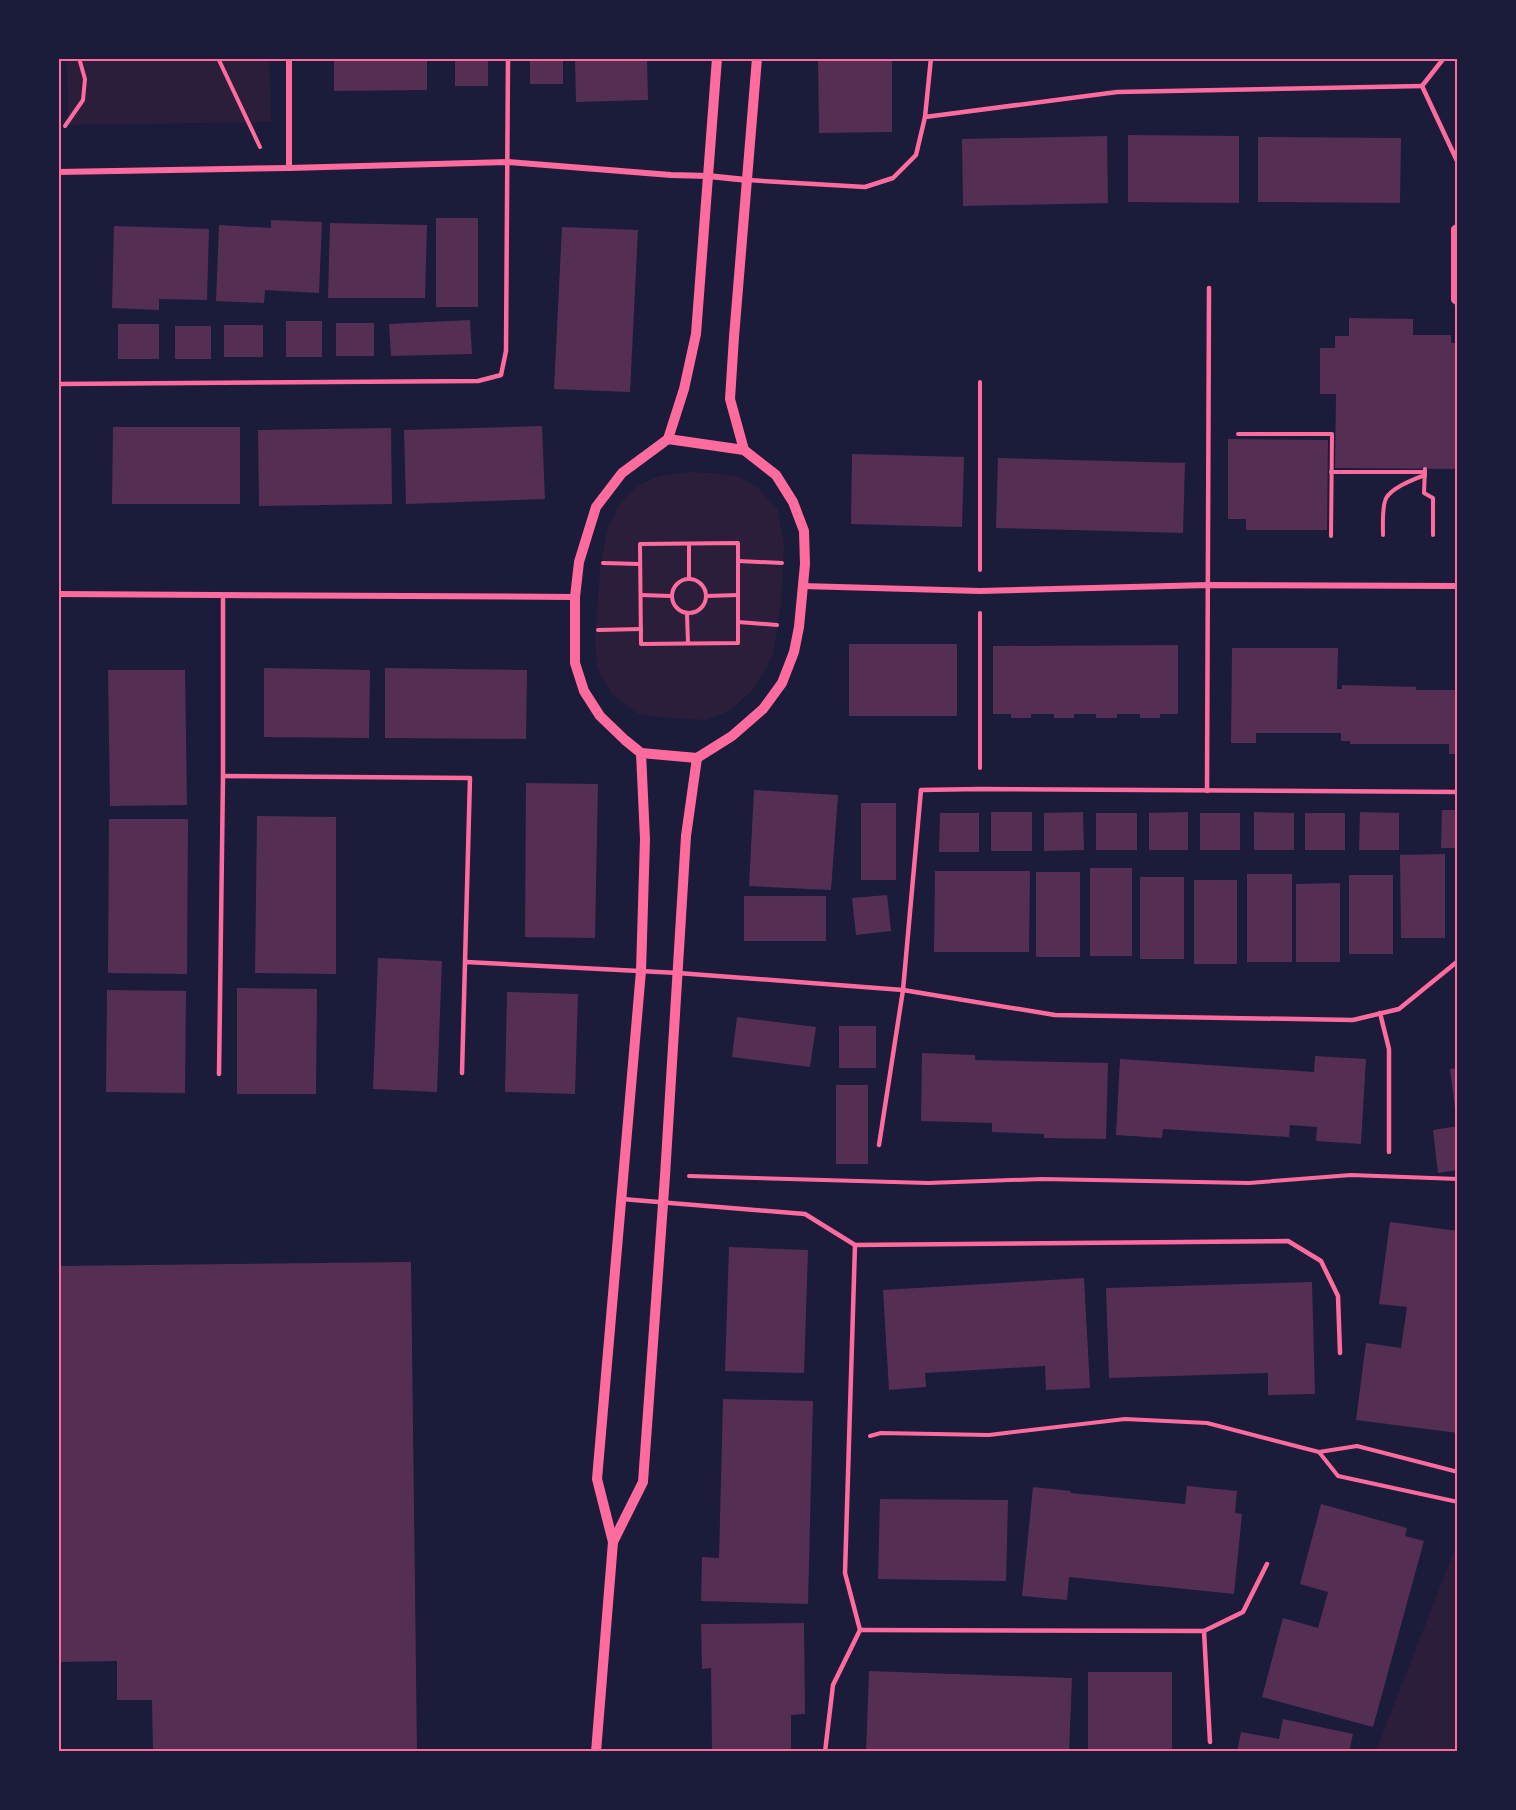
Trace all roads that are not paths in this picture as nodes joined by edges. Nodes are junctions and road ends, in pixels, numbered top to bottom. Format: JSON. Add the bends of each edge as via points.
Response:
{"nodes":[{"id":1,"x":290,"y":58,"type":"edge"},
{"id":2,"x":508,"y":58,"type":"edge"},
{"id":3,"x":717,"y":58,"type":"edge"},
{"id":4,"x":757,"y":58,"type":"edge"},
{"id":5,"x":932,"y":58,"type":"edge"},
{"id":6,"x":1444,"y":58,"type":"edge"},
{"id":7,"x":1422,"y":86,"type":"junction"},
{"id":8,"x":926,"y":117,"type":"junction"},
{"id":9,"x":508,"y":162,"type":"junction"},
{"id":10,"x":1458,"y":163,"type":"edge"},
{"id":11,"x":289,"y":168,"type":"junction"},
{"id":12,"x":58,"y":172,"type":"edge"},
{"id":13,"x":708,"y":176,"type":"junction"},
{"id":14,"x":747,"y":180,"type":"junction"},
{"id":15,"x":1458,"y":226,"type":"edge"},
{"id":16,"x":1209,"y":288,"type":"dead end"},
{"id":17,"x":1458,"y":303,"type":"edge"},
{"id":18,"x":58,"y":384,"type":"edge"},
{"id":19,"x":668,"y":440,"type":"junction"},
{"id":20,"x":744,"y":450,"type":"junction"},
{"id":21,"x":1208,"y":585,"type":"junction"},
{"id":22,"x":802,"y":586,"type":"junction"},
{"id":23,"x":1458,"y":586,"type":"edge"},
{"id":24,"x":58,"y":594,"type":"edge"},
{"id":25,"x":223,"y":596,"type":"junction"},
{"id":26,"x":575,"y":597,"type":"junction"},
{"id":27,"x":641,"y":753,"type":"junction"},
{"id":28,"x":697,"y":758,"type":"junction"},
{"id":29,"x":223,"y":776,"type":"junction"},
{"id":30,"x":1207,"y":791,"type":"junction"},
{"id":31,"x":1458,"y":792,"type":"edge"},
{"id":32,"x":1458,"y":961,"type":"edge"},
{"id":33,"x":466,"y":962,"type":"junction"},
{"id":34,"x":641,"y":971,"type":"junction"},
{"id":35,"x":678,"y":974,"type":"junction"},
{"id":36,"x":903,"y":990,"type":"junction"},
{"id":37,"x":1380,"y":1013,"type":"junction"},
{"id":38,"x":462,"y":1073,"type":"dead end"},
{"id":39,"x":219,"y":1074,"type":"dead end"},
{"id":40,"x":879,"y":1145,"type":"dead end"},
{"id":41,"x":1389,"y":1152,"type":"dead end"},
{"id":42,"x":622,"y":1198,"type":"junction"},
{"id":43,"x":662,"y":1202,"type":"junction"},
{"id":44,"x":855,"y":1245,"type":"junction"},
{"id":45,"x":1340,"y":1353,"type":"dead end"},
{"id":46,"x":613,"y":1542,"type":"junction"},
{"id":47,"x":1267,"y":1564,"type":"dead end"},
{"id":48,"x":860,"y":1630,"type":"junction"},
{"id":49,"x":1204,"y":1631,"type":"junction"},
{"id":50,"x":1210,"y":1742,"type":"dead end"},
{"id":51,"x":596,"y":1752,"type":"edge"},
{"id":52,"x":825,"y":1752,"type":"edge"}],
"edges":[{"from":1,"to":11,"type":"street"},
{"from":2,"to":9,"type":"lane"},
{"from":3,"to":13,"type":"street"},
{"from":4,"to":14,"type":"street"},
{"from":5,"to":8,"type":"lane"},
{"from":6,"to":7,"type":"lane"},
{"from":7,"to":8,"type":"lane","via":[[1118,92]]},
{"from":7,"to":10,"type":"lane"},
{"from":8,"to":14,"type":"lane","via":[[916,155],[893,178],[865,187]]},
{"from":9,"to":11,"type":"street"},
{"from":9,"to":13,"type":"street"},
{"from":9,"to":18,"type":"lane","via":[[506,351],[501,375],[478,381]]},
{"from":11,"to":12,"type":"street"},
{"from":13,"to":14,"type":"street"},
{"from":13,"to":19,"type":"street","via":[[696,334]]},
{"from":14,"to":20,"type":"street","via":[[730,399]]},
{"from":15,"to":17,"type":"street","via":[[1454,229],[1454,300]]},
{"from":16,"to":21,"type":"lane"},
{"from":19,"to":20,"type":"street"},
{"from":19,"to":26,"type":"street","via":[[622,473],[596,507],[579,562]]},
{"from":20,"to":22,"type":"street","via":[[776,476],[793,502],[804,531]]},
{"from":21,"to":22,"type":"street","via":[[980,591]]},
{"from":21,"to":23,"type":"street"},
{"from":21,"to":30,"type":"lane"},
{"from":22,"to":28,"type":"street","via":[[794,652],[782,683],[762,709],[732,736]]},
{"from":24,"to":25,"type":"street"},
{"from":25,"to":26,"type":"street"},
{"from":25,"to":29,"type":"lane"},
{"from":26,"to":27,"type":"street","via":[[575,663],[584,691],[600,716]]},
{"from":27,"to":28,"type":"street"},
{"from":27,"to":34,"type":"street","via":[[645,832]]},
{"from":28,"to":35,"type":"street","via":[[686,836]]},
{"from":29,"to":33,"type":"lane","via":[[470,778]]},
{"from":29,"to":39,"type":"lane"},
{"from":30,"to":31,"type":"lane"},
{"from":30,"to":36,"type":"lane","via":[[921,790]]},
{"from":32,"to":37,"type":"lane","via":[[1399,1009]]},
{"from":33,"to":34,"type":"lane"},
{"from":33,"to":38,"type":"lane"},
{"from":34,"to":35,"type":"lane"},
{"from":34,"to":42,"type":"street"},
{"from":35,"to":36,"type":"lane"},
{"from":35,"to":43,"type":"street"},
{"from":36,"to":37,"type":"lane","via":[[1055,1015],[1353,1020]]},
{"from":36,"to":40,"type":"lane"},
{"from":37,"to":41,"type":"lane","via":[[1389,1049]]},
{"from":42,"to":43,"type":"lane"},
{"from":42,"to":46,"type":"street","via":[[597,1479]]},
{"from":43,"to":44,"type":"lane","via":[[805,1214]]},
{"from":43,"to":46,"type":"street","via":[[643,1482]]},
{"from":44,"to":45,"type":"lane","via":[[1288,1241],[1321,1261],[1338,1296]]},
{"from":44,"to":48,"type":"lane","via":[[845,1573]]},
{"from":46,"to":51,"type":"street"},
{"from":47,"to":49,"type":"lane","via":[[1243,1612]]},
{"from":48,"to":49,"type":"lane"},
{"from":48,"to":52,"type":"lane","via":[[832,1685]]},
{"from":49,"to":50,"type":"lane"}]}
